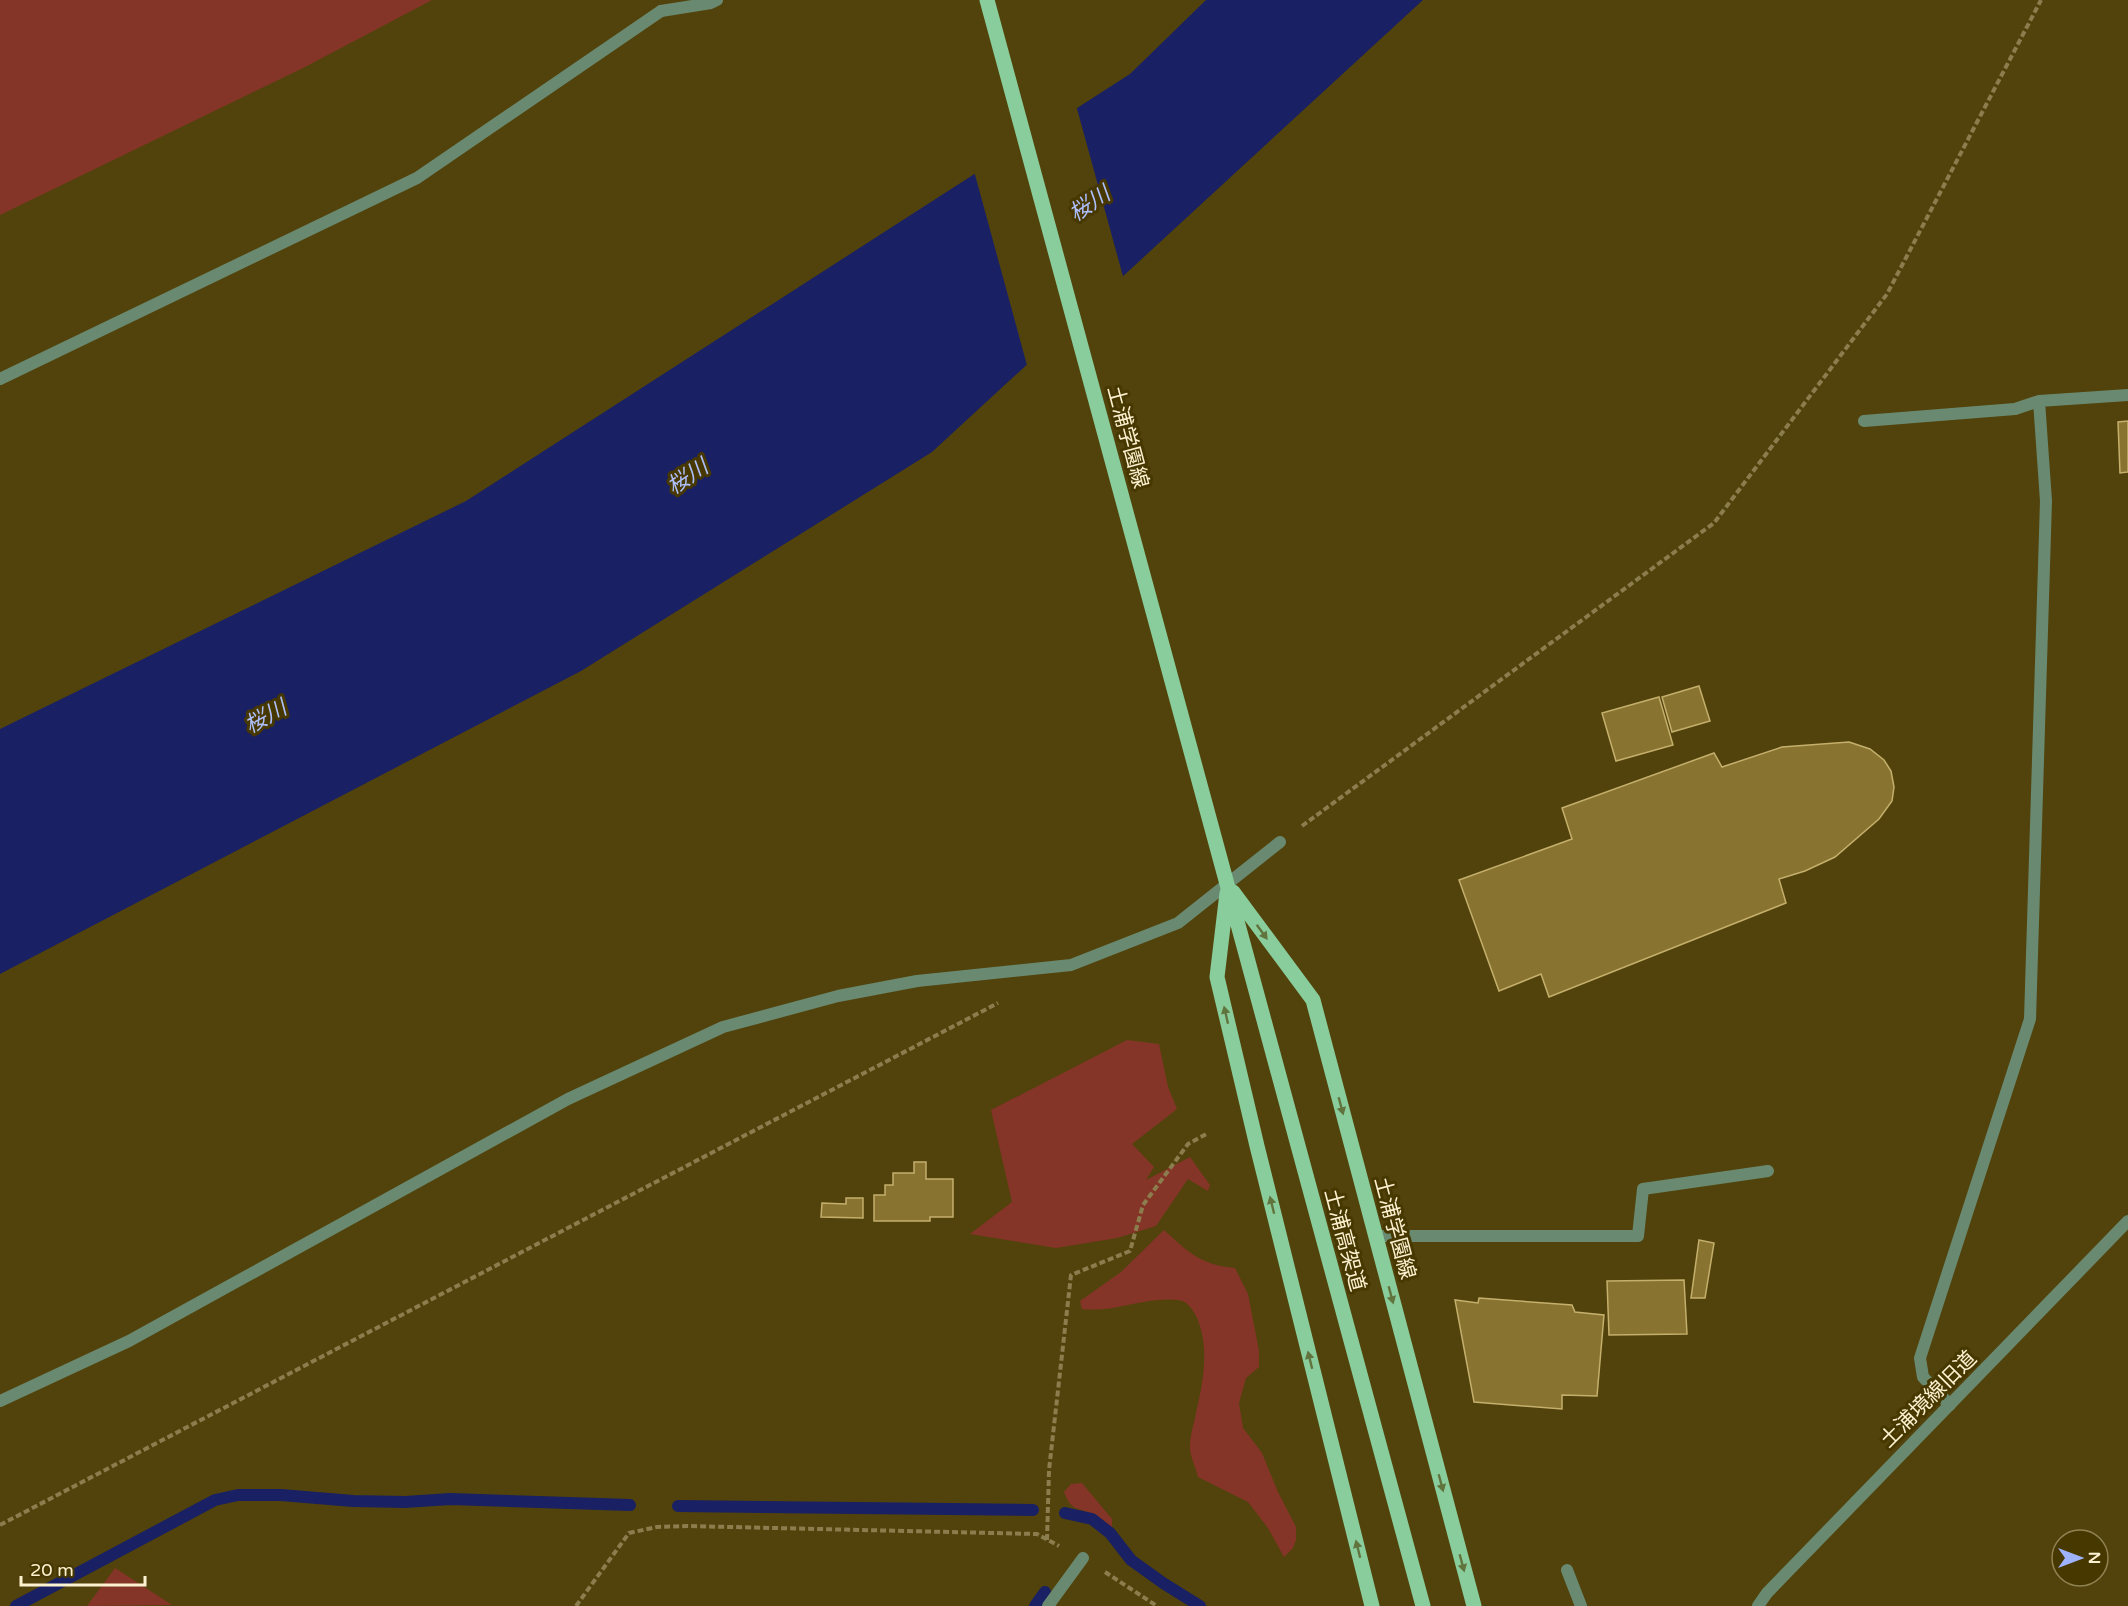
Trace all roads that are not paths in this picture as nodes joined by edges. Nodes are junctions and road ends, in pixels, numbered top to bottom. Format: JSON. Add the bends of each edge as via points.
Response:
{"nodes":[{"id":1,"x":671,"y":0,"type":"edge"},
{"id":2,"x":717,"y":0,"type":"edge"},
{"id":3,"x":987,"y":0,"type":"edge"},
{"id":4,"x":662,"y":11,"type":"junction"},
{"id":5,"x":0,"y":379,"type":"edge"},
{"id":6,"x":2128,"y":395,"type":"edge"},
{"id":7,"x":2039,"y":401,"type":"junction"},
{"id":8,"x":1864,"y":421,"type":"dead end"},
{"id":9,"x":1280,"y":842,"type":"road end"},
{"id":10,"x":1228,"y":885,"type":"junction"},
{"id":11,"x":1768,"y":1171,"type":"dead end"},
{"id":12,"x":2128,"y":1221,"type":"edge"},
{"id":13,"x":1376,"y":1236,"type":"junction"},
{"id":14,"x":0,"y":1401,"type":"edge"},
{"id":15,"x":1950,"y":1405,"type":"junction"},
{"id":16,"x":1083,"y":1558,"type":"road end"},
{"id":17,"x":1567,"y":1570,"type":"dead end"},
{"id":18,"x":1048,"y":1606,"type":"edge"},
{"id":19,"x":1372,"y":1606,"type":"edge"},
{"id":20,"x":1423,"y":1606,"type":"edge"},
{"id":21,"x":1474,"y":1606,"type":"edge"},
{"id":22,"x":1581,"y":1606,"type":"edge"},
{"id":23,"x":1758,"y":1606,"type":"edge"}],
"edges":[{"from":1,"to":4,"type":"street"},
{"from":2,"to":4,"type":"street"},
{"from":3,"to":10,"type":"main road","name":"土浦学園線"},
{"from":4,"to":5,"type":"street","via":[[417,178]]},
{"from":6,"to":7,"type":"street"},
{"from":7,"to":8,"type":"street","via":[[2015,409]]},
{"from":7,"to":15,"type":"street","via":[[2046,501],[2030,1019],[1920,1358],[1923,1377]]},
{"from":9,"to":10,"type":"street"},
{"from":10,"to":13,"type":"main road","name":"土浦学園線","one_way":true,"via":[[1313,1000]]},
{"from":10,"to":14,"type":"street","via":[[1178,923],[1071,965],[917,981],[838,996],[723,1027],[568,1099],[129,1341]]},
{"from":19,"to":10,"type":"main road","name":"土浦学園線","one_way":true,"via":[[1217,976]]},
{"from":10,"to":20,"type":"main road","name":"土浦高架道"},
{"from":11,"to":13,"type":"street","via":[[1643,1189],[1638,1236]]},
{"from":12,"to":15,"type":"street","name":"土浦境線旧道"},
{"from":13,"to":21,"type":"main road","name":"土浦学園線","one_way":true},
{"from":15,"to":23,"type":"street","name":"土浦境線旧道"},
{"from":16,"to":18,"type":"street"},
{"from":17,"to":22,"type":"street"}]}
